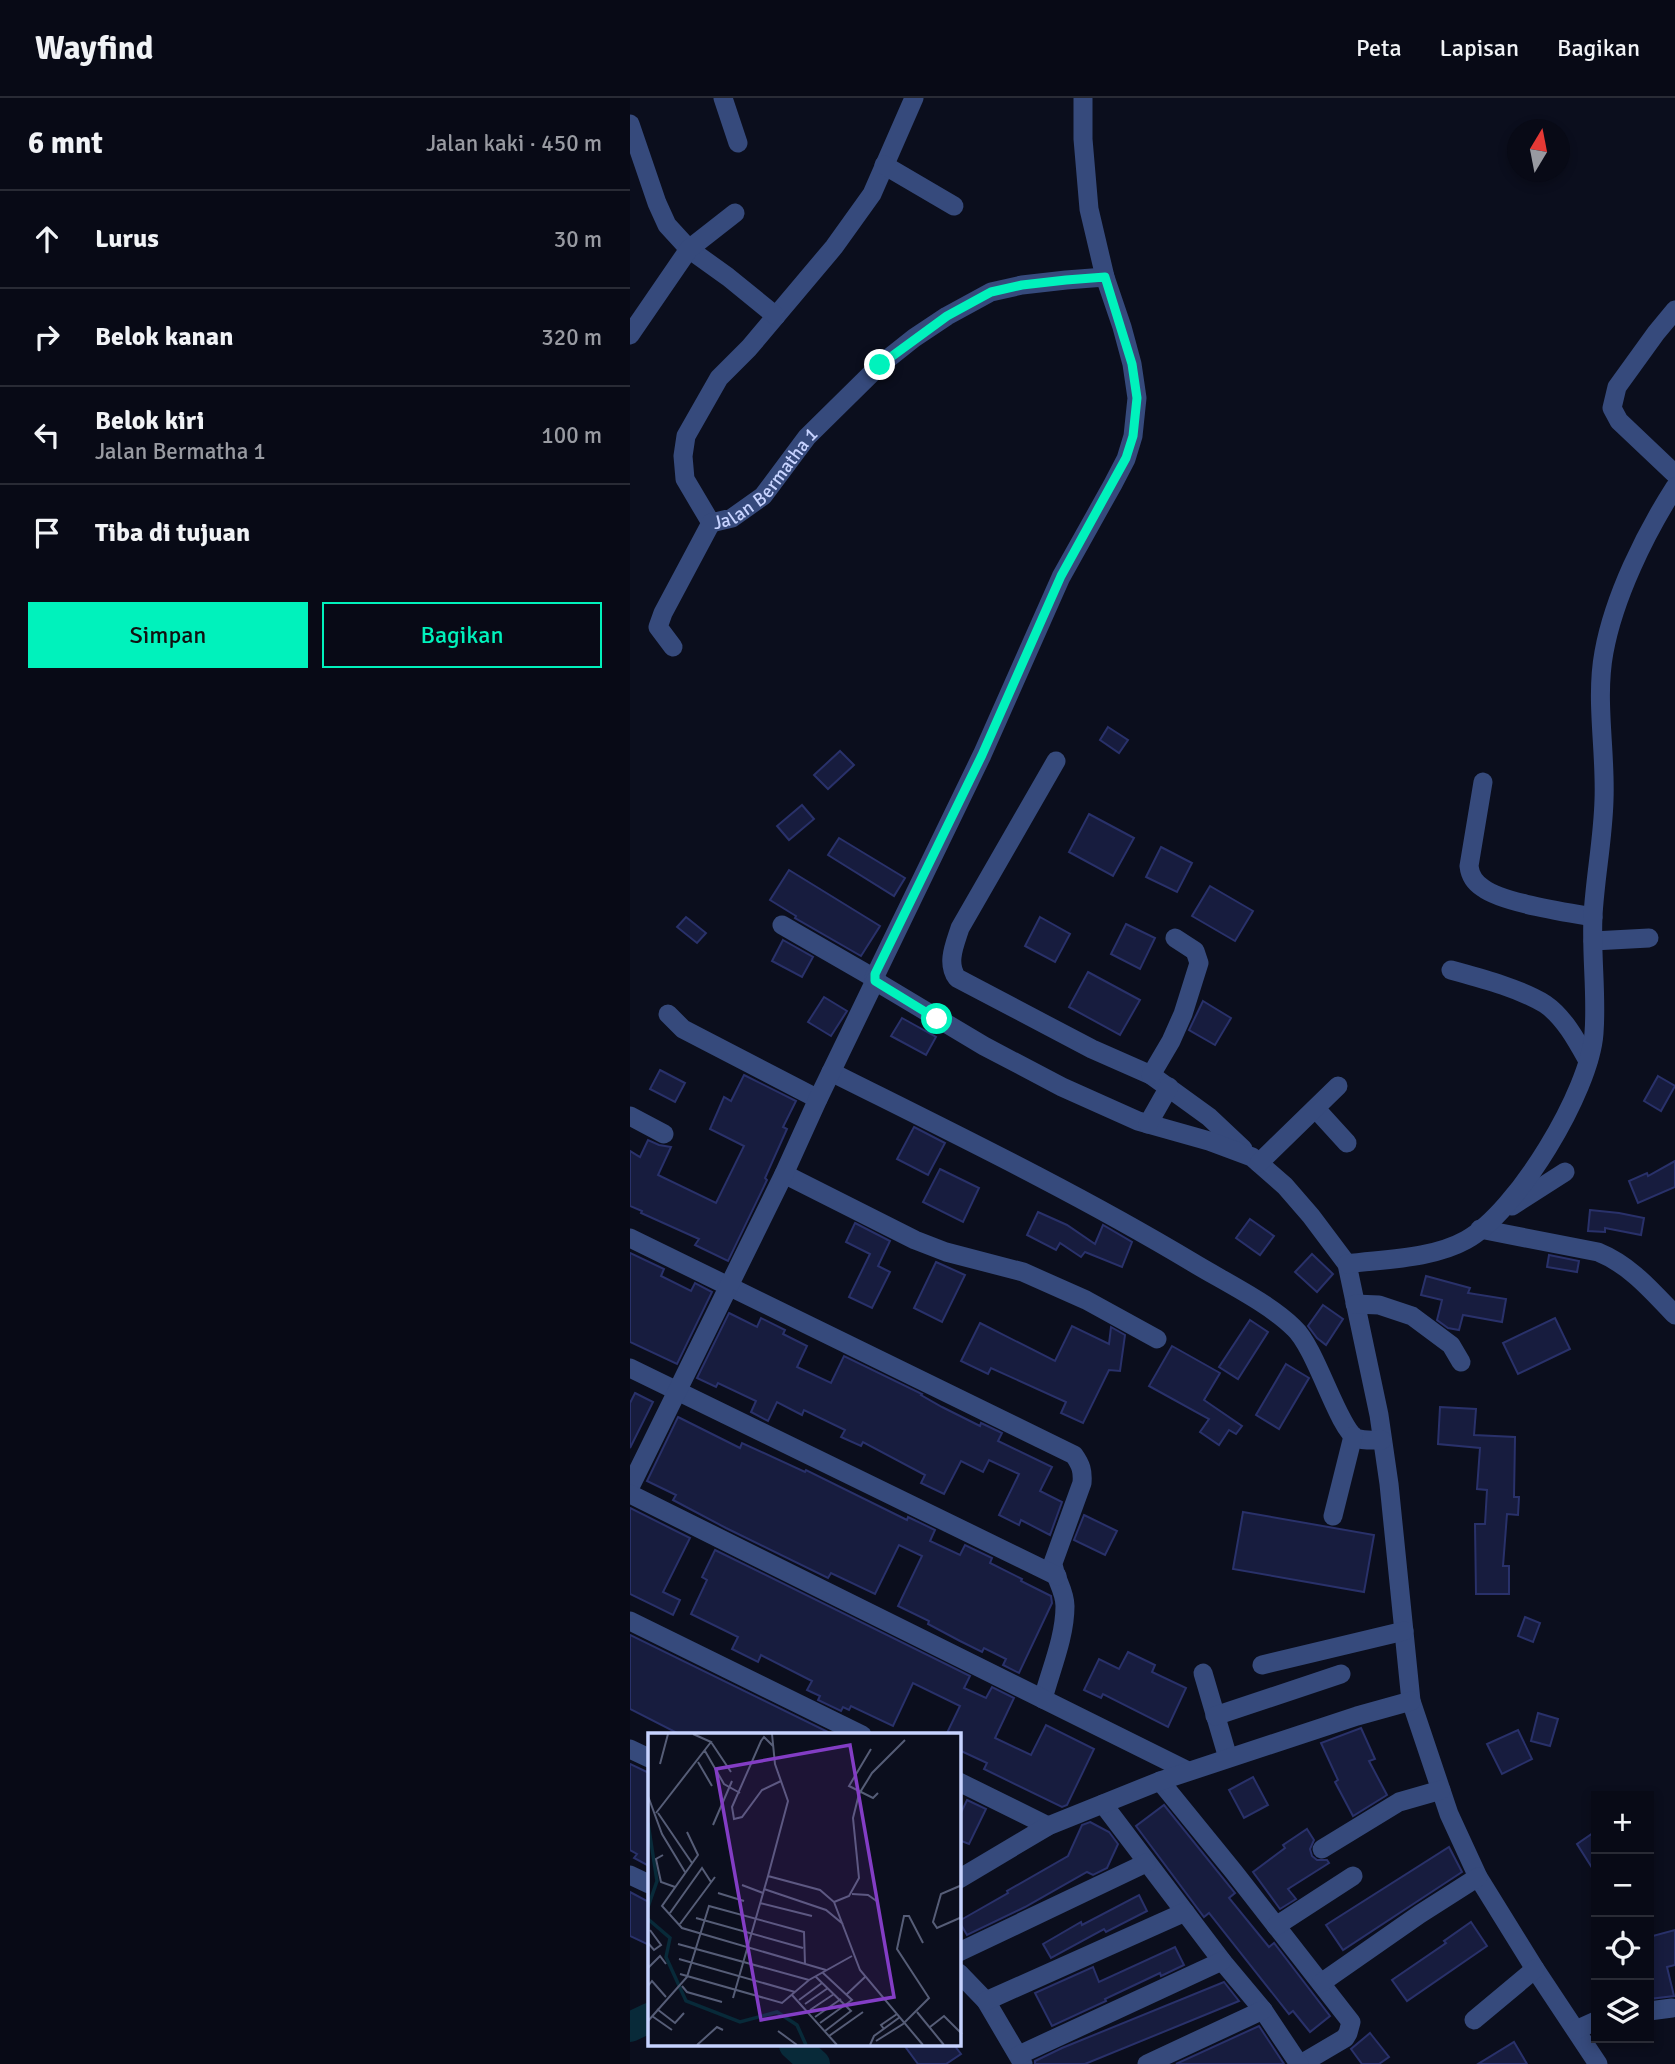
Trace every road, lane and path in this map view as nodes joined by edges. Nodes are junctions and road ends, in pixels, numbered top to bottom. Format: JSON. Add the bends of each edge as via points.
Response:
{"nodes":[{"id":1,"x":723,"y":98,"type":"edge"},
{"id":2,"x":915,"y":98,"type":"edge"},
{"id":3,"x":1083,"y":98,"type":"edge"},
{"id":4,"x":630,"y":124,"type":"edge"},
{"id":5,"x":738,"y":143,"type":"dead end"},
{"id":6,"x":884,"y":165,"type":"junction"},
{"id":7,"x":954,"y":206,"type":"dead end"},
{"id":8,"x":735,"y":213,"type":"dead end"},
{"id":9,"x":689,"y":249,"type":"junction"},
{"id":10,"x":1105,"y":277,"type":"junction"},
{"id":11,"x":1675,"y":310,"type":"edge"},
{"id":12,"x":776,"y":316,"type":"junction"},
{"id":13,"x":630,"y":335,"type":"edge"},
{"id":14,"x":1675,"y":474,"type":"edge"},
{"id":15,"x":1675,"y":487,"type":"edge"},
{"id":16,"x":711,"y":523,"type":"junction"},
{"id":17,"x":673,"y":647,"type":"dead end"},
{"id":18,"x":1056,"y":761,"type":"dead end"},
{"id":19,"x":1483,"y":782,"type":"dead end"},
{"id":20,"x":1593,"y":917,"type":"junction"},
{"id":21,"x":782,"y":925,"type":"dead end"},
{"id":22,"x":1649,"y":938,"type":"dead end"},
{"id":23,"x":1175,"y":939,"type":"dead end"},
{"id":24,"x":1593,"y":941,"type":"junction"},
{"id":25,"x":1451,"y":970,"type":"dead end"},
{"id":26,"x":875,"y":979,"type":"junction"},
{"id":27,"x":668,"y":1014,"type":"dead end"},
{"id":28,"x":1588,"y":1060,"type":"junction"},
{"id":29,"x":831,"y":1072,"type":"junction"},
{"id":30,"x":1151,"y":1075,"type":"junction"},
{"id":31,"x":1338,"y":1086,"type":"dead end"},
{"id":32,"x":1169,"y":1087,"type":"junction"},
{"id":33,"x":818,"y":1099,"type":"junction"},
{"id":34,"x":1316,"y":1109,"type":"junction"},
{"id":35,"x":630,"y":1116,"type":"edge"},
{"id":36,"x":1149,"y":1124,"type":"junction"},
{"id":37,"x":664,"y":1133,"type":"dead end"},
{"id":38,"x":1347,"y":1143,"type":"dead end"},
{"id":39,"x":1256,"y":1160,"type":"junction"},
{"id":40,"x":1565,"y":1172,"type":"dead end"},
{"id":41,"x":784,"y":1174,"type":"junction"},
{"id":42,"x":1499,"y":1214,"type":"junction"},
{"id":43,"x":1480,"y":1230,"type":"junction"},
{"id":44,"x":630,"y":1238,"type":"edge"},
{"id":45,"x":1347,"y":1264,"type":"junction"},
{"id":46,"x":729,"y":1286,"type":"junction"},
{"id":47,"x":1355,"y":1304,"type":"junction"},
{"id":48,"x":1675,"y":1315,"type":"edge"},
{"id":49,"x":1157,"y":1339,"type":"dead end"},
{"id":50,"x":1461,"y":1362,"type":"dead end"},
{"id":51,"x":630,"y":1368,"type":"edge"},
{"id":52,"x":678,"y":1390,"type":"junction"},
{"id":53,"x":1353,"y":1436,"type":"junction"},
{"id":54,"x":1382,"y":1440,"type":"junction"},
{"id":55,"x":630,"y":1488,"type":"edge"},
{"id":56,"x":630,"y":1494,"type":"edge"},
{"id":57,"x":1333,"y":1516,"type":"dead end"},
{"id":58,"x":1057,"y":1576,"type":"junction"},
{"id":59,"x":630,"y":1621,"type":"edge"},
{"id":60,"x":1404,"y":1631,"type":"junction"},
{"id":61,"x":1262,"y":1665,"type":"dead end"},
{"id":62,"x":1203,"y":1673,"type":"dead end"},
{"id":63,"x":1341,"y":1674,"type":"dead end"},
{"id":64,"x":1043,"y":1699,"type":"junction"},
{"id":65,"x":1411,"y":1701,"type":"junction"},
{"id":66,"x":1215,"y":1716,"type":"junction"},
{"id":67,"x":858,"y":1733,"type":"edge"},
{"id":68,"x":630,"y":1749,"type":"edge"},
{"id":69,"x":648,"y":1758,"type":"edge"},
{"id":70,"x":1228,"y":1758,"type":"junction"},
{"id":71,"x":1188,"y":1771,"type":"junction"},
{"id":72,"x":1160,"y":1781,"type":"junction"},
{"id":73,"x":961,"y":1784,"type":"edge"},
{"id":74,"x":1441,"y":1790,"type":"junction"},
{"id":75,"x":1103,"y":1804,"type":"junction"},
{"id":76,"x":1048,"y":1826,"type":"junction"},
{"id":77,"x":1322,"y":1849,"type":"dead end"},
{"id":78,"x":1146,"y":1863,"type":"junction"},
{"id":79,"x":630,"y":1875,"type":"edge"},
{"id":80,"x":1353,"y":1876,"type":"dead end"},
{"id":81,"x":1478,"y":1877,"type":"junction"},
{"id":82,"x":961,"y":1878,"type":"edge"},
{"id":83,"x":648,"y":1884,"type":"edge"},
{"id":84,"x":1185,"y":1912,"type":"junction"},
{"id":85,"x":1276,"y":1926,"type":"junction"},
{"id":86,"x":961,"y":1951,"type":"edge"},
{"id":87,"x":1222,"y":1961,"type":"junction"},
{"id":88,"x":1535,"y":1969,"type":"junction"},
{"id":89,"x":961,"y":1975,"type":"edge"},
{"id":90,"x":1321,"y":1983,"type":"junction"},
{"id":91,"x":986,"y":2001,"type":"junction"},
{"id":92,"x":1672,"y":2008,"type":"dead end"},
{"id":93,"x":1263,"y":2010,"type":"junction"},
{"id":94,"x":1654,"y":2010,"type":"edge"},
{"id":95,"x":1474,"y":2020,"type":"dead end"},
{"id":96,"x":1591,"y":2023,"type":"edge"},
{"id":97,"x":1576,"y":2030,"type":"junction"},
{"id":98,"x":1021,"y":2060,"type":"edge"},
{"id":99,"x":1147,"y":2064,"type":"edge"},
{"id":100,"x":1300,"y":2064,"type":"edge"},
{"id":101,"x":1598,"y":2064,"type":"edge"}],
"edges":[{"from":1,"to":5,"type":"street"},
{"from":2,"to":6,"type":"street","name":"Jalan Bermatha 1"},
{"from":3,"to":10,"type":"street","via":[[1089,209]]},
{"from":4,"to":9,"type":"street","via":[[667,225]]},
{"from":6,"to":7,"type":"street"},
{"from":6,"to":12,"type":"street","name":"Jalan Bermatha 1","via":[[872,194]]},
{"from":8,"to":9,"type":"street"},
{"from":9,"to":12,"type":"street"},
{"from":9,"to":13,"type":"street"},
{"from":10,"to":16,"type":"street","name":"Jalan Bermatha 1","via":[[991,292],[947,316],[871,374],[807,436],[763,496],[732,519]]},
{"from":10,"to":26,"type":"street","via":[[1132,364],[1137,398],[1126,458],[1061,576]]},
{"from":11,"to":14,"type":"street","via":[[1617,387],[1612,408],[1619,421]]},
{"from":12,"to":16,"type":"street","name":"Jalan Bermatha 1","via":[[719,378],[686,436],[685,480]]},
{"from":15,"to":20,"type":"street","via":[[1632,566],[1603,652],[1604,800]]},
{"from":16,"to":17,"type":"street","via":[[658,626]]},
{"from":18,"to":30,"type":"street","via":[[960,928],[951,970],[957,978],[1018,1011]]},
{"from":19,"to":20,"type":"street","via":[[1469,866],[1475,881],[1492,893]]},
{"from":20,"to":24,"type":"street"},
{"from":21,"to":26,"type":"street"},
{"from":22,"to":24,"type":"street"},
{"from":23,"to":30,"type":"street","via":[[1195,951],[1199,963],[1183,1014]]},
{"from":24,"to":28,"type":"street","via":[[1594,1034]]},
{"from":25,"to":28,"type":"street","via":[[1546,1004],[1570,1030]]},
{"from":26,"to":29,"type":"street"},
{"from":26,"to":36,"type":"street","via":[[984,1046]]},
{"from":27,"to":33,"type":"street","via":[[683,1029]]},
{"from":28,"to":42,"type":"street","via":[[1566,1118]]},
{"from":29,"to":33,"type":"street"},
{"from":29,"to":53,"type":"street","via":[[1021,1166],[1275,1312],[1297,1330]]},
{"from":30,"to":32,"type":"street"},
{"from":31,"to":34,"type":"street"},
{"from":32,"to":36,"type":"street"},
{"from":32,"to":39,"type":"street"},
{"from":33,"to":41,"type":"street"},
{"from":34,"to":38,"type":"street"},
{"from":34,"to":39,"type":"street"},
{"from":35,"to":37,"type":"street"},
{"from":36,"to":39,"type":"street"},
{"from":39,"to":45,"type":"street","via":[[1293,1194]]},
{"from":40,"to":42,"type":"street"},
{"from":41,"to":46,"type":"street"},
{"from":41,"to":49,"type":"street","via":[[915,1240],[1023,1272]]},
{"from":42,"to":43,"type":"street"},
{"from":43,"to":45,"type":"street","via":[[1465,1241],[1426,1255]]},
{"from":43,"to":48,"type":"street","via":[[1598,1252],[1632,1270]]},
{"from":44,"to":46,"type":"street"},
{"from":45,"to":47,"type":"street"},
{"from":46,"to":52,"type":"street"},
{"from":46,"to":58,"type":"street","via":[[1074,1455],[1083,1472],[1082,1483],[1054,1563]]},
{"from":47,"to":50,"type":"street","via":[[1380,1305],[1412,1316],[1451,1345]]},
{"from":47,"to":54,"type":"street"},
{"from":51,"to":52,"type":"street"},
{"from":52,"to":55,"type":"street"},
{"from":52,"to":58,"type":"street"},
{"from":53,"to":54,"type":"street"},
{"from":53,"to":57,"type":"street"},
{"from":54,"to":60,"type":"street"},
{"from":56,"to":64,"type":"street"},
{"from":58,"to":64,"type":"street","via":[[1065,1604],[1063,1624]]},
{"from":59,"to":67,"type":"street"},
{"from":60,"to":61,"type":"street"},
{"from":60,"to":65,"type":"street"},
{"from":62,"to":66,"type":"street"},
{"from":63,"to":66,"type":"street"},
{"from":64,"to":71,"type":"street"},
{"from":65,"to":70,"type":"street"},
{"from":65,"to":74,"type":"street"},
{"from":66,"to":70,"type":"street"},
{"from":68,"to":69,"type":"street"},
{"from":70,"to":71,"type":"street"},
{"from":71,"to":72,"type":"street"},
{"from":72,"to":75,"type":"street"},
{"from":72,"to":85,"type":"street"},
{"from":73,"to":76,"type":"street"},
{"from":74,"to":77,"type":"street","via":[[1399,1802]]},
{"from":74,"to":81,"type":"street"},
{"from":75,"to":76,"type":"street"},
{"from":75,"to":78,"type":"street"},
{"from":76,"to":82,"type":"street"},
{"from":78,"to":84,"type":"street"},
{"from":78,"to":86,"type":"street"},
{"from":79,"to":83,"type":"street"},
{"from":80,"to":85,"type":"street"},
{"from":81,"to":88,"type":"street"},
{"from":81,"to":90,"type":"street"},
{"from":84,"to":87,"type":"street"},
{"from":84,"to":91,"type":"street"},
{"from":85,"to":90,"type":"street"},
{"from":87,"to":93,"type":"street"},
{"from":87,"to":98,"type":"street"},
{"from":88,"to":95,"type":"street"},
{"from":88,"to":97,"type":"street"},
{"from":89,"to":91,"type":"street"},
{"from":90,"to":100,"type":"street","via":[[1347,2015],[1350,2028],[1345,2038]]},
{"from":91,"to":98,"type":"street"},
{"from":92,"to":94,"type":"street"},
{"from":93,"to":99,"type":"street"},
{"from":93,"to":100,"type":"street"},
{"from":96,"to":97,"type":"street"},
{"from":97,"to":101,"type":"street"}]}
